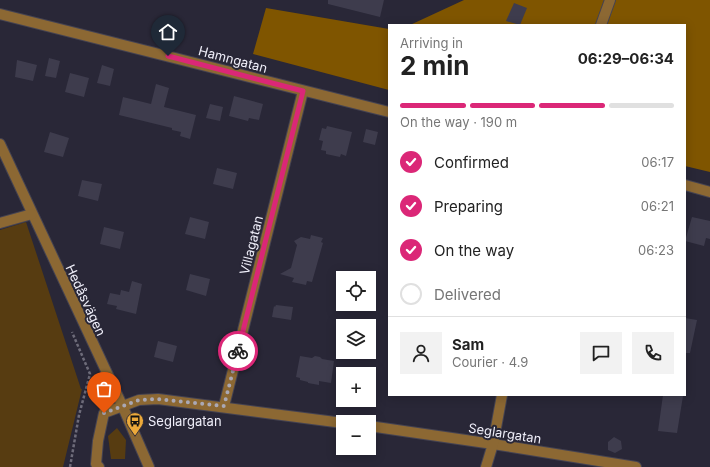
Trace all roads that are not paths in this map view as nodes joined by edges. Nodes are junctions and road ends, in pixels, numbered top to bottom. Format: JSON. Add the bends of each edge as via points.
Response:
{"nodes":[{"id":1,"x":610,"y":0,"type":"edge"},
{"id":2,"x":0,"y":14,"type":"edge"},
{"id":3,"x":601,"y":24,"type":"edge"},
{"id":4,"x":303,"y":91,"type":"junction"},
{"id":5,"x":388,"y":112,"type":"edge"},
{"id":6,"x":0,"y":144,"type":"edge"},
{"id":7,"x":686,"y":185,"type":"edge"},
{"id":8,"x":710,"y":192,"type":"edge"},
{"id":9,"x":32,"y":214,"type":"junction"},
{"id":10,"x":0,"y":223,"type":"edge"},
{"id":11,"x":502,"y":396,"type":"edge"},
{"id":12,"x":122,"y":405,"type":"junction"},
{"id":13,"x":224,"y":406,"type":"junction"},
{"id":14,"x":336,"y":422,"type":"edge"},
{"id":15,"x":376,"y":427,"type":"edge"},
{"id":16,"x":493,"y":444,"type":"junction"},
{"id":17,"x":99,"y":467,"type":"edge"},
{"id":18,"x":149,"y":467,"type":"edge"},
{"id":19,"x":486,"y":467,"type":"edge"},
{"id":20,"x":636,"y":467,"type":"edge"}],
"edges":[{"from":1,"to":3,"type":"street"},
{"from":2,"to":4,"type":"street","name":"Hamngatan"},
{"from":4,"to":5,"type":"street","name":"Hamngatan"},
{"from":4,"to":13,"type":"street","name":"Villagatan"},
{"from":6,"to":9,"type":"street","name":"Hedåsvägen"},
{"from":7,"to":8,"type":"street"},
{"from":9,"to":10,"type":"street"},
{"from":9,"to":12,"type":"street","name":"Hedåsvägen"},
{"from":11,"to":16,"type":"street"},
{"from":12,"to":13,"type":"street","via":[[139,400],[158,399]]},
{"from":12,"to":17,"type":"street","via":[[104,413],[98,441],[96,464]]},
{"from":12,"to":18,"type":"street","name":"Hedåsvägen"},
{"from":13,"to":14,"type":"street"},
{"from":15,"to":16,"type":"street","name":"Seglargatan"},
{"from":16,"to":19,"type":"street"},
{"from":16,"to":20,"type":"street","name":"Seglargatan"}]}
